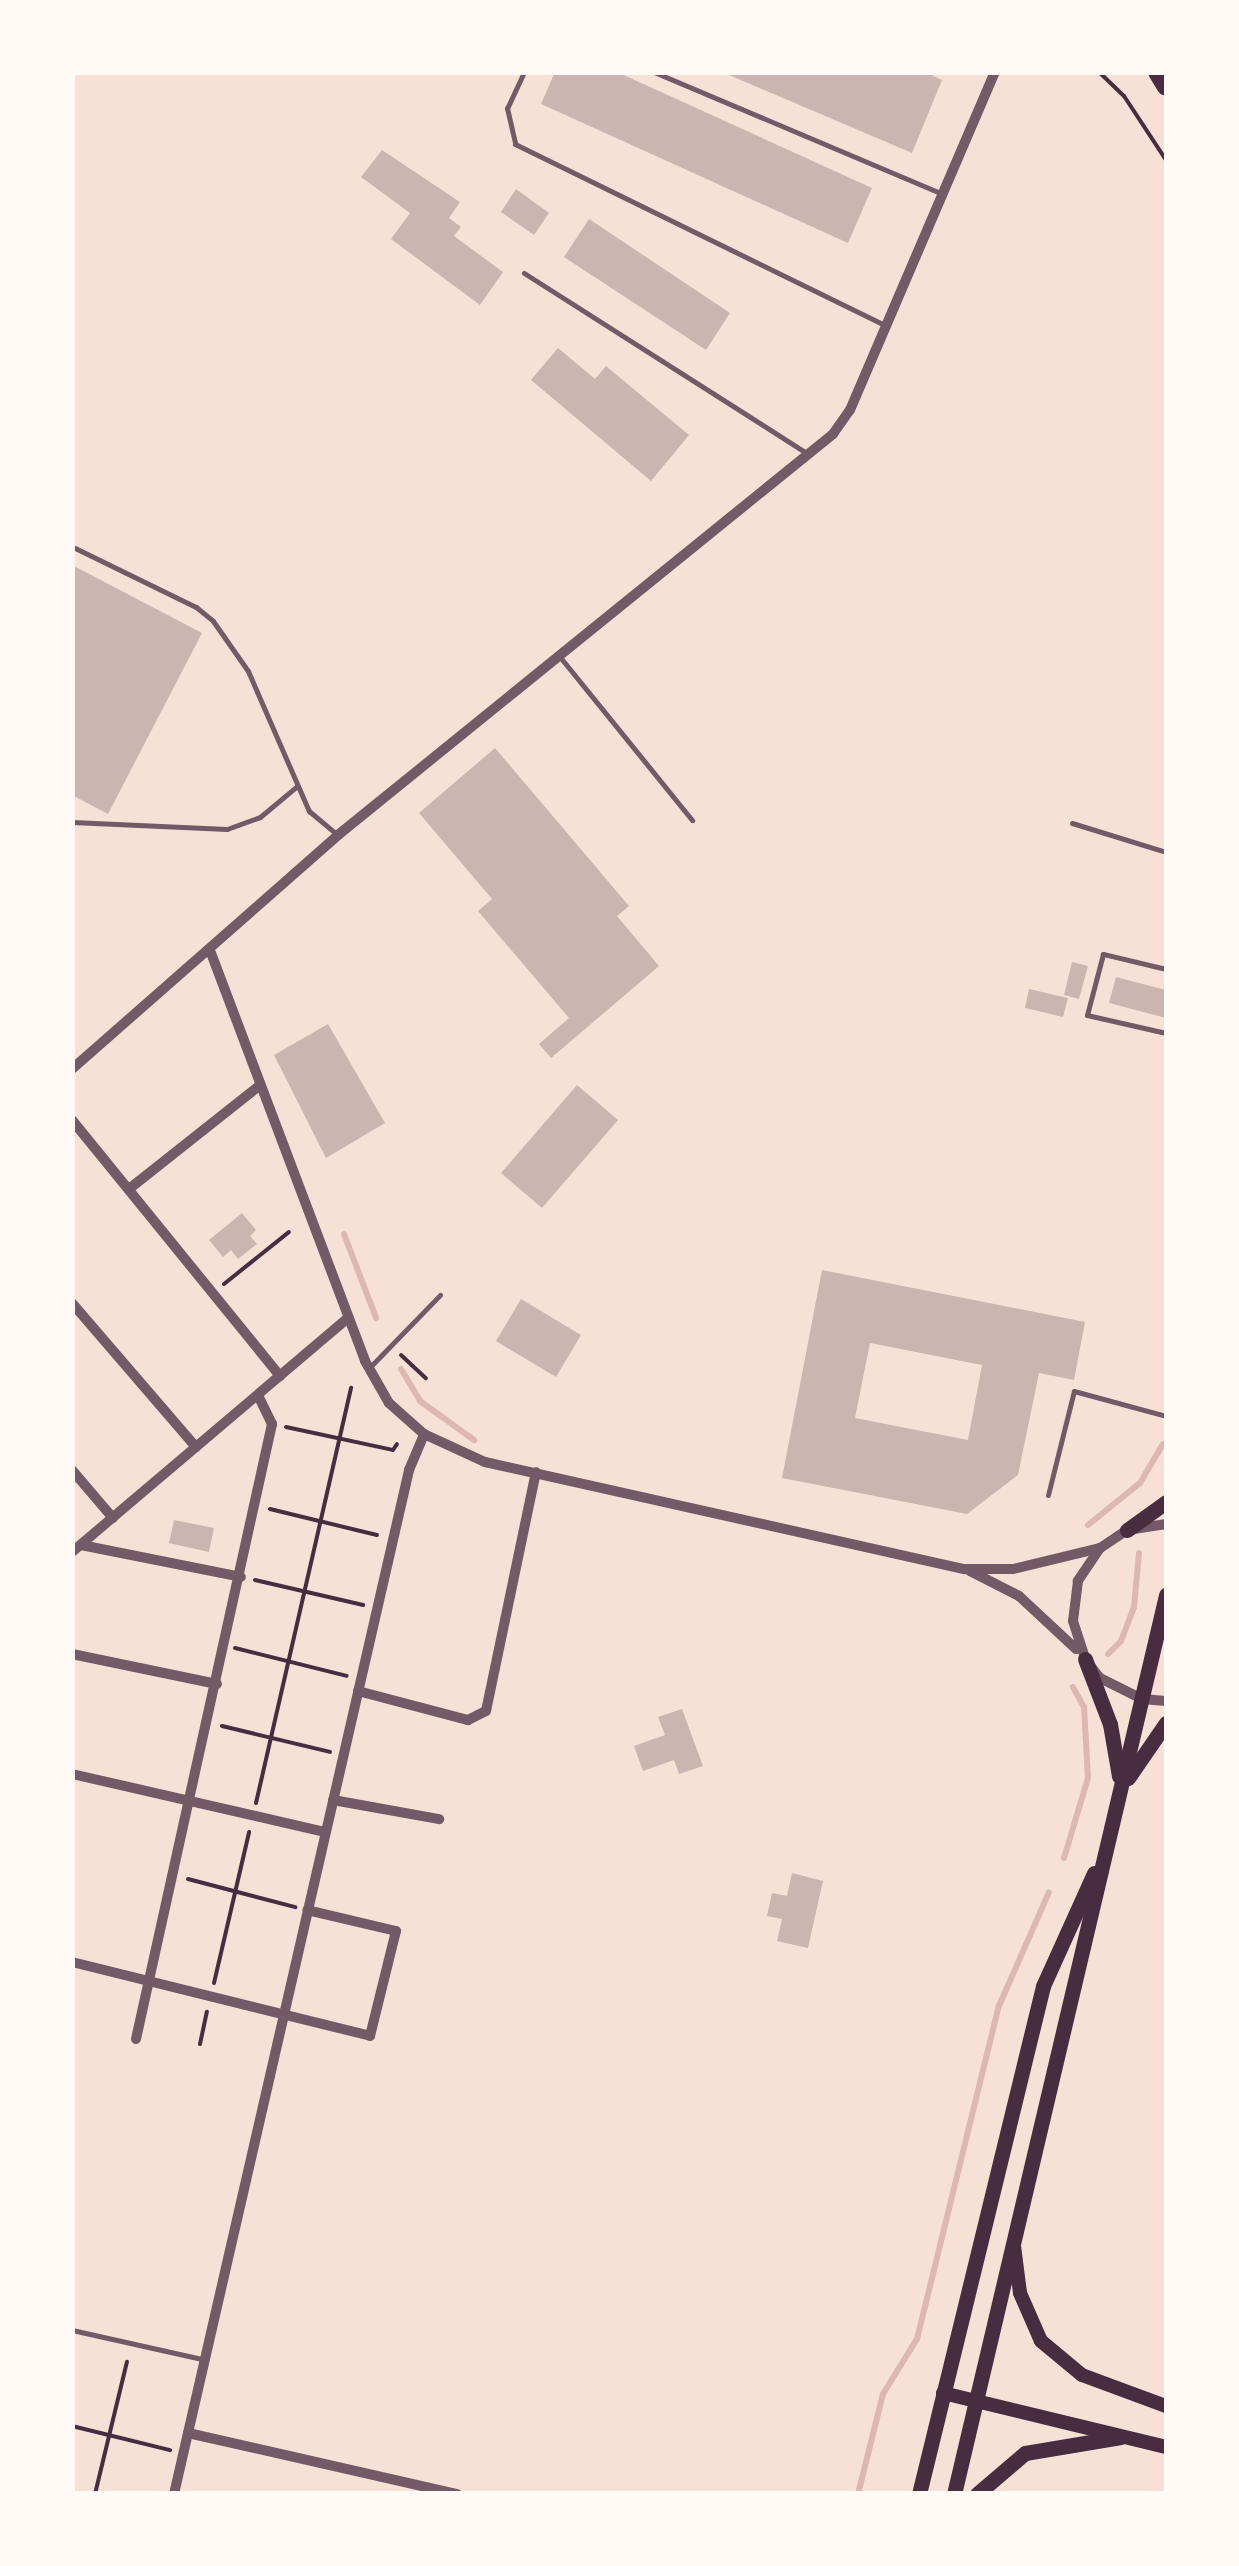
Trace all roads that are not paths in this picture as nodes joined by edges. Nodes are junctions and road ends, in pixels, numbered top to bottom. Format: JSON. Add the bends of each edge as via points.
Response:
{"nodes":[{"id":1,"x":524,"y":72,"type":"edge"},
{"id":2,"x":654,"y":72,"type":"edge"},
{"id":3,"x":995,"y":72,"type":"edge"},
{"id":4,"x":1156,"y":72,"type":"edge"},
{"id":5,"x":1166,"y":87,"type":"edge"},
{"id":6,"x":946,"y":195,"type":"junction"},
{"id":7,"x":524,"y":273,"type":"dead end"},
{"id":8,"x":887,"y":327,"type":"junction"},
{"id":9,"x":812,"y":457,"type":"junction"},
{"id":10,"x":75,"y":548,"type":"edge"},
{"id":11,"x":560,"y":658,"type":"junction"},
{"id":12,"x":296,"y":787,"type":"junction"},
{"id":13,"x":692,"y":820,"type":"dead end"},
{"id":14,"x":72,"y":822,"type":"edge"},
{"id":15,"x":1072,"y":823,"type":"dead end"},
{"id":16,"x":338,"y":835,"type":"junction"},
{"id":17,"x":1166,"y":852,"type":"edge"},
{"id":18,"x":211,"y":952,"type":"junction"},
{"id":19,"x":1166,"y":969,"type":"edge"},
{"id":20,"x":1166,"y":1033,"type":"edge"},
{"id":21,"x":72,"y":1069,"type":"edge"},
{"id":22,"x":260,"y":1086,"type":"junction"},
{"id":23,"x":72,"y":1120,"type":"edge"},
{"id":24,"x":129,"y":1189,"type":"junction"},
{"id":25,"x":440,"y":1295,"type":"dead end"},
{"id":26,"x":72,"y":1303,"type":"edge"},
{"id":27,"x":347,"y":1319,"type":"junction"},
{"id":28,"x":369,"y":1368,"type":"junction"},
{"id":29,"x":280,"y":1376,"type":"junction"},
{"id":30,"x":258,"y":1395,"type":"junction"},
{"id":31,"x":1166,"y":1416,"type":"edge"},
{"id":32,"x":424,"y":1434,"type":"junction"},
{"id":33,"x":196,"y":1448,"type":"junction"},
{"id":34,"x":72,"y":1470,"type":"edge"},
{"id":35,"x":536,"y":1472,"type":"junction"},
{"id":36,"x":1048,"y":1495,"type":"dead end"},
{"id":37,"x":1166,"y":1502,"type":"edge"},
{"id":38,"x":112,"y":1518,"type":"junction"},
{"id":39,"x":1166,"y":1524,"type":"edge"},
{"id":40,"x":1127,"y":1530,"type":"junction"},
{"id":41,"x":76,"y":1548,"type":"edge"},
{"id":42,"x":1100,"y":1548,"type":"junction"},
{"id":43,"x":964,"y":1568,"type":"junction"},
{"id":44,"x":241,"y":1577,"type":"junction"},
{"id":45,"x":1166,"y":1595,"type":"edge"},
{"id":46,"x":72,"y":1654,"type":"edge"},
{"id":47,"x":1085,"y":1659,"type":"junction"},
{"id":48,"x":217,"y":1684,"type":"junction"},
{"id":49,"x":359,"y":1685,"type":"junction"},
{"id":50,"x":1142,"y":1700,"type":"junction"},
{"id":51,"x":1166,"y":1701,"type":"edge"},
{"id":52,"x":1166,"y":1724,"type":"edge"},
{"id":53,"x":72,"y":1774,"type":"edge"},
{"id":54,"x":1120,"y":1790,"type":"junction"},
{"id":55,"x":333,"y":1800,"type":"junction"},
{"id":56,"x":190,"y":1802,"type":"junction"},
{"id":57,"x":438,"y":1819,"type":"dead end"},
{"id":58,"x":325,"y":1832,"type":"junction"},
{"id":59,"x":1098,"y":1865,"type":"junction"},
{"id":60,"x":307,"y":1910,"type":"junction"},
{"id":61,"x":72,"y":1962,"type":"edge"},
{"id":62,"x":150,"y":1979,"type":"junction"},
{"id":63,"x":284,"y":2014,"type":"junction"},
{"id":64,"x":136,"y":2040,"type":"dead end"},
{"id":65,"x":1014,"y":2240,"type":"junction"},
{"id":66,"x":72,"y":2330,"type":"edge"},
{"id":67,"x":206,"y":2360,"type":"junction"},
{"id":68,"x":943,"y":2393,"type":"junction"},
{"id":69,"x":976,"y":2401,"type":"junction"},
{"id":70,"x":1166,"y":2406,"type":"edge"},
{"id":71,"x":188,"y":2434,"type":"junction"},
{"id":72,"x":1122,"y":2437,"type":"junction"},
{"id":73,"x":1166,"y":2447,"type":"edge"},
{"id":74,"x":174,"y":2494,"type":"edge"},
{"id":75,"x":457,"y":2494,"type":"edge"},
{"id":76,"x":919,"y":2494,"type":"edge"},
{"id":77,"x":954,"y":2494,"type":"edge"},
{"id":78,"x":977,"y":2494,"type":"edge"}],
"edges":[{"from":1,"to":8,"type":"lane","via":[[507,108],[516,144]]},
{"from":2,"to":6,"type":"lane"},
{"from":3,"to":6,"type":"street"},
{"from":4,"to":5,"type":"highway"},
{"from":6,"to":8,"type":"street"},
{"from":7,"to":9,"type":"lane"},
{"from":8,"to":9,"type":"street","via":[[850,410]]},
{"from":9,"to":11,"type":"street"},
{"from":10,"to":12,"type":"lane","via":[[196,607],[213,622],[248,672]]},
{"from":11,"to":13,"type":"lane"},
{"from":11,"to":16,"type":"street"},
{"from":12,"to":14,"type":"lane","via":[[273,809],[226,829]]},
{"from":12,"to":16,"type":"lane","via":[[309,811]]},
{"from":15,"to":17,"type":"lane"},
{"from":16,"to":18,"type":"street"},
{"from":18,"to":21,"type":"street"},
{"from":18,"to":22,"type":"street"},
{"from":19,"to":20,"type":"lane","via":[[1103,954],[1087,1015]]},
{"from":22,"to":24,"type":"street"},
{"from":22,"to":27,"type":"street"},
{"from":23,"to":24,"type":"street"},
{"from":24,"to":29,"type":"street"},
{"from":25,"to":28,"type":"lane"},
{"from":26,"to":33,"type":"street"},
{"from":27,"to":28,"type":"street"},
{"from":27,"to":29,"type":"street"},
{"from":28,"to":32,"type":"street","via":[[389,1403]]},
{"from":29,"to":30,"type":"street"},
{"from":30,"to":33,"type":"street"},
{"from":30,"to":44,"type":"street","via":[[272,1424]]},
{"from":31,"to":36,"type":"lane","via":[[1074,1391]]},
{"from":32,"to":35,"type":"street","via":[[472,1458]]},
{"from":32,"to":49,"type":"street"},
{"from":33,"to":38,"type":"street"},
{"from":34,"to":38,"type":"street"},
{"from":35,"to":43,"type":"street"},
{"from":35,"to":49,"type":"street","via":[[486,1711],[468,1720]]},
{"from":37,"to":40,"type":"main road"},
{"from":38,"to":41,"type":"street"},
{"from":39,"to":40,"type":"street"},
{"from":40,"to":42,"type":"street"},
{"from":41,"to":44,"type":"street"},
{"from":42,"to":43,"type":"street","via":[[1013,1569]]},
{"from":42,"to":47,"type":"street","via":[[1073,1601]]},
{"from":43,"to":47,"type":"street","via":[[1041,1612]]},
{"from":44,"to":48,"type":"street"},
{"from":45,"to":50,"type":"main road"},
{"from":46,"to":48,"type":"street"},
{"from":47,"to":50,"type":"street","via":[[1119,1692]]},
{"from":47,"to":54,"type":"main road","via":[[1110,1724]]},
{"from":48,"to":56,"type":"street"},
{"from":49,"to":55,"type":"street"},
{"from":50,"to":51,"type":"street"},
{"from":50,"to":54,"type":"main road"},
{"from":52,"to":54,"type":"main road"},
{"from":53,"to":56,"type":"street"},
{"from":54,"to":59,"type":"main road"},
{"from":55,"to":57,"type":"street"},
{"from":55,"to":58,"type":"street"},
{"from":56,"to":58,"type":"street"},
{"from":56,"to":62,"type":"street"},
{"from":58,"to":60,"type":"street"},
{"from":59,"to":65,"type":"main road","via":[[1091,1931]]},
{"from":59,"to":68,"type":"main road","via":[[1043,1986]]},
{"from":60,"to":63,"type":"street"},
{"from":60,"to":63,"type":"street","via":[[396,1931],[370,2036]]},
{"from":61,"to":62,"type":"street"},
{"from":62,"to":63,"type":"street"},
{"from":62,"to":64,"type":"street"},
{"from":63,"to":67,"type":"street"},
{"from":65,"to":69,"type":"main road"},
{"from":65,"to":70,"type":"main road","via":[[1020,2294],[1041,2341],[1082,2375]]},
{"from":66,"to":67,"type":"lane"},
{"from":67,"to":71,"type":"street"},
{"from":68,"to":69,"type":"main road"},
{"from":68,"to":76,"type":"main road"},
{"from":69,"to":72,"type":"main road"},
{"from":69,"to":77,"type":"main road"},
{"from":71,"to":74,"type":"street"},
{"from":71,"to":75,"type":"street"},
{"from":72,"to":73,"type":"main road"},
{"from":72,"to":78,"type":"main road","via":[[1025,2453]]}]}
